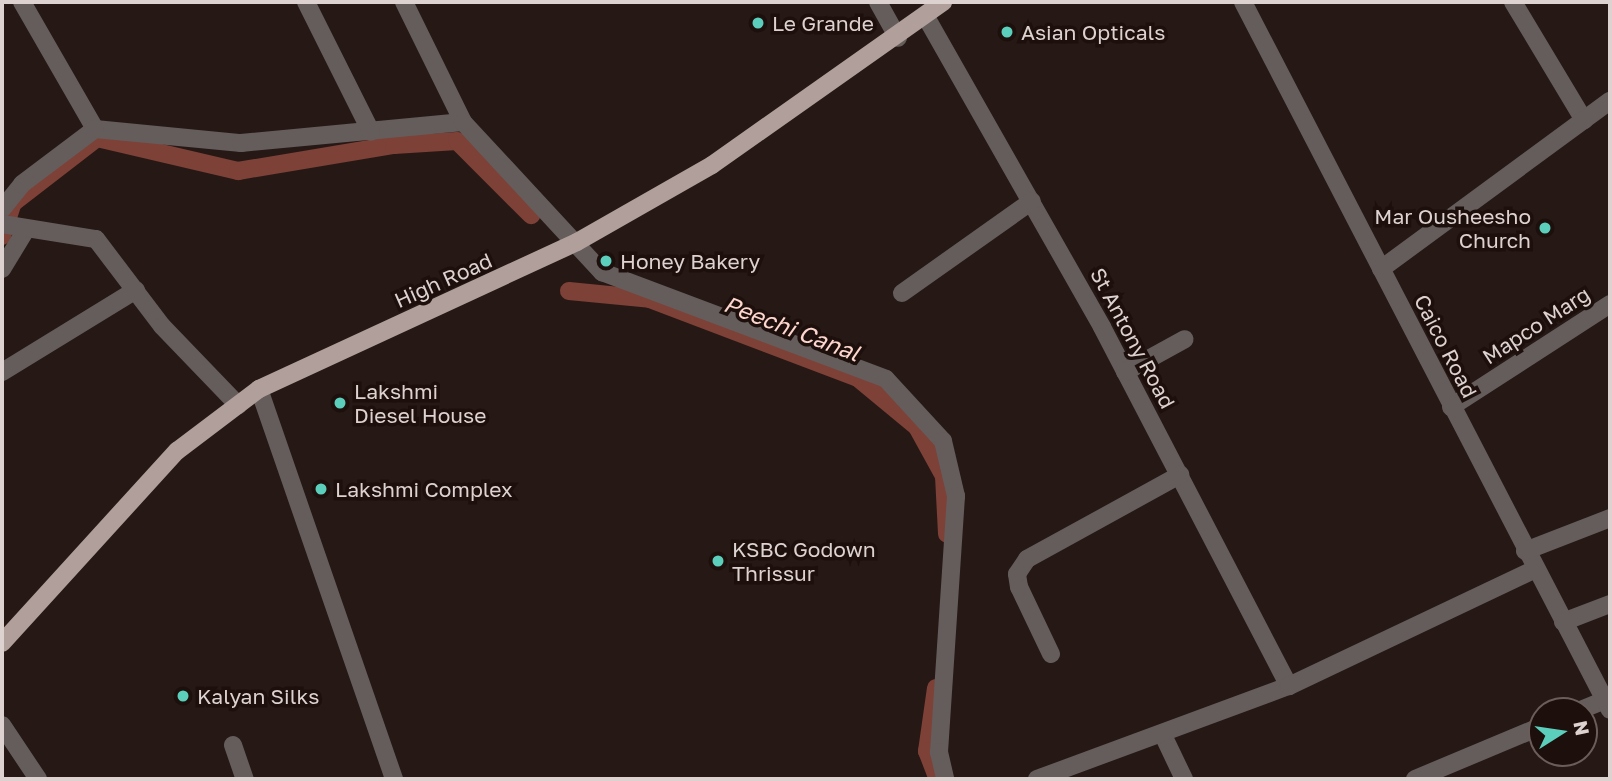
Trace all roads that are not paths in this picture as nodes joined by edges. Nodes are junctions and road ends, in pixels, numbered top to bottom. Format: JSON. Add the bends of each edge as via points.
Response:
{"nodes":[{"id":1,"x":22,"y":2,"type":"edge"},
{"id":2,"x":306,"y":2,"type":"edge"},
{"id":3,"x":404,"y":2,"type":"edge"},
{"id":4,"x":878,"y":2,"type":"edge"},
{"id":5,"x":943,"y":2,"type":"edge"},
{"id":6,"x":1243,"y":2,"type":"edge"},
{"id":7,"x":1513,"y":2,"type":"edge"},
{"id":8,"x":926,"y":17,"type":"junction"},
{"id":9,"x":898,"y":37,"type":"junction"},
{"id":10,"x":1610,"y":101,"type":"edge"},
{"id":11,"x":1584,"y":120,"type":"junction"},
{"id":12,"x":463,"y":122,"type":"junction"},
{"id":13,"x":95,"y":129,"type":"junction"},
{"id":14,"x":371,"y":132,"type":"junction"},
{"id":15,"x":1032,"y":201,"type":"junction"},
{"id":16,"x":2,"y":209,"type":"edge"},
{"id":17,"x":14,"y":229,"type":"edge"},
{"id":18,"x":577,"y":242,"type":"junction"},
{"id":19,"x":2,"y":269,"type":"edge"},
{"id":20,"x":1381,"y":270,"type":"junction"},
{"id":21,"x":136,"y":290,"type":"junction"},
{"id":22,"x":902,"y":293,"type":"dead end"},
{"id":23,"x":1610,"y":304,"type":"edge"},
{"id":24,"x":1185,"y":339,"type":"dead end"},
{"id":25,"x":2,"y":372,"type":"edge"},
{"id":26,"x":1125,"y":372,"type":"junction"},
{"id":27,"x":259,"y":389,"type":"junction"},
{"id":28,"x":238,"y":405,"type":"junction"},
{"id":29,"x":1451,"y":407,"type":"junction"},
{"id":30,"x":1180,"y":475,"type":"junction"},
{"id":31,"x":1610,"y":517,"type":"edge"},
{"id":32,"x":1525,"y":551,"type":"junction"},
{"id":33,"x":1535,"y":569,"type":"junction"},
{"id":34,"x":1610,"y":604,"type":"edge"},
{"id":35,"x":1563,"y":622,"type":"junction"},
{"id":36,"x":2,"y":643,"type":"edge"},
{"id":37,"x":1051,"y":654,"type":"dead end"},
{"id":38,"x":1289,"y":686,"type":"junction"},
{"id":39,"x":1608,"y":703,"type":"edge"},
{"id":40,"x":2,"y":725,"type":"edge"},
{"id":41,"x":1528,"y":732,"type":"edge"},
{"id":42,"x":1163,"y":734,"type":"junction"},
{"id":43,"x":233,"y":746,"type":"dead end"},
{"id":44,"x":38,"y":779,"type":"edge"},
{"id":45,"x":245,"y":779,"type":"edge"},
{"id":46,"x":394,"y":779,"type":"edge"},
{"id":47,"x":945,"y":779,"type":"edge"},
{"id":48,"x":1037,"y":779,"type":"edge"},
{"id":49,"x":1184,"y":779,"type":"edge"},
{"id":50,"x":1415,"y":779,"type":"edge"}],
"edges":[{"from":1,"to":13,"type":"street"},
{"from":2,"to":14,"type":"street"},
{"from":3,"to":12,"type":"street"},
{"from":4,"to":9,"type":"street"},
{"from":5,"to":8,"type":"main road","name":"High Road"},
{"from":6,"to":20,"type":"street","name":"Caico Road"},
{"from":7,"to":11,"type":"street"},
{"from":8,"to":9,"type":"main road","name":"High Road"},
{"from":8,"to":15,"type":"street","name":"St Antony Road"},
{"from":9,"to":18,"type":"main road","name":"High Road","via":[[712,165]]},
{"from":10,"to":11,"type":"street"},
{"from":11,"to":20,"type":"street"},
{"from":12,"to":14,"type":"street"},
{"from":12,"to":18,"type":"street"},
{"from":13,"to":14,"type":"street","via":[[241,143]]},
{"from":13,"to":16,"type":"street","via":[[22,184]]},
{"from":15,"to":22,"type":"street"},
{"from":15,"to":26,"type":"street","name":"St Antony Road"},
{"from":17,"to":19,"type":"street"},
{"from":17,"to":21,"type":"street","via":[[96,239]]},
{"from":18,"to":27,"type":"main road","name":"High Road"},
{"from":18,"to":47,"type":"street","via":[[614,277],[886,379],[943,441],[956,496],[939,752]]},
{"from":20,"to":29,"type":"street","name":"Caico Road"},
{"from":21,"to":25,"type":"street"},
{"from":21,"to":28,"type":"street","via":[[162,326]]},
{"from":23,"to":29,"type":"street","name":"Mapco Marg"},
{"from":24,"to":26,"type":"street"},
{"from":26,"to":30,"type":"street","name":"St Antony Road"},
{"from":27,"to":28,"type":"main road","name":"High Road"},
{"from":27,"to":46,"type":"street"},
{"from":28,"to":36,"type":"main road","name":"High Road","via":[[168,460]]},
{"from":29,"to":32,"type":"street","name":"Caico Road"},
{"from":30,"to":37,"type":"street","via":[[1027,559],[1017,574],[1019,587]]},
{"from":30,"to":38,"type":"street","name":"St Antony Road"},
{"from":31,"to":32,"type":"street"},
{"from":32,"to":33,"type":"street","name":"Caico Road"},
{"from":33,"to":35,"type":"street","name":"Caico Road"},
{"from":33,"to":38,"type":"street"},
{"from":34,"to":35,"type":"street"},
{"from":35,"to":39,"type":"street","name":"Caico Road"},
{"from":38,"to":42,"type":"street"},
{"from":40,"to":44,"type":"street"},
{"from":41,"to":50,"type":"street"},
{"from":42,"to":48,"type":"street"},
{"from":42,"to":49,"type":"street"},
{"from":43,"to":45,"type":"street"}]}
